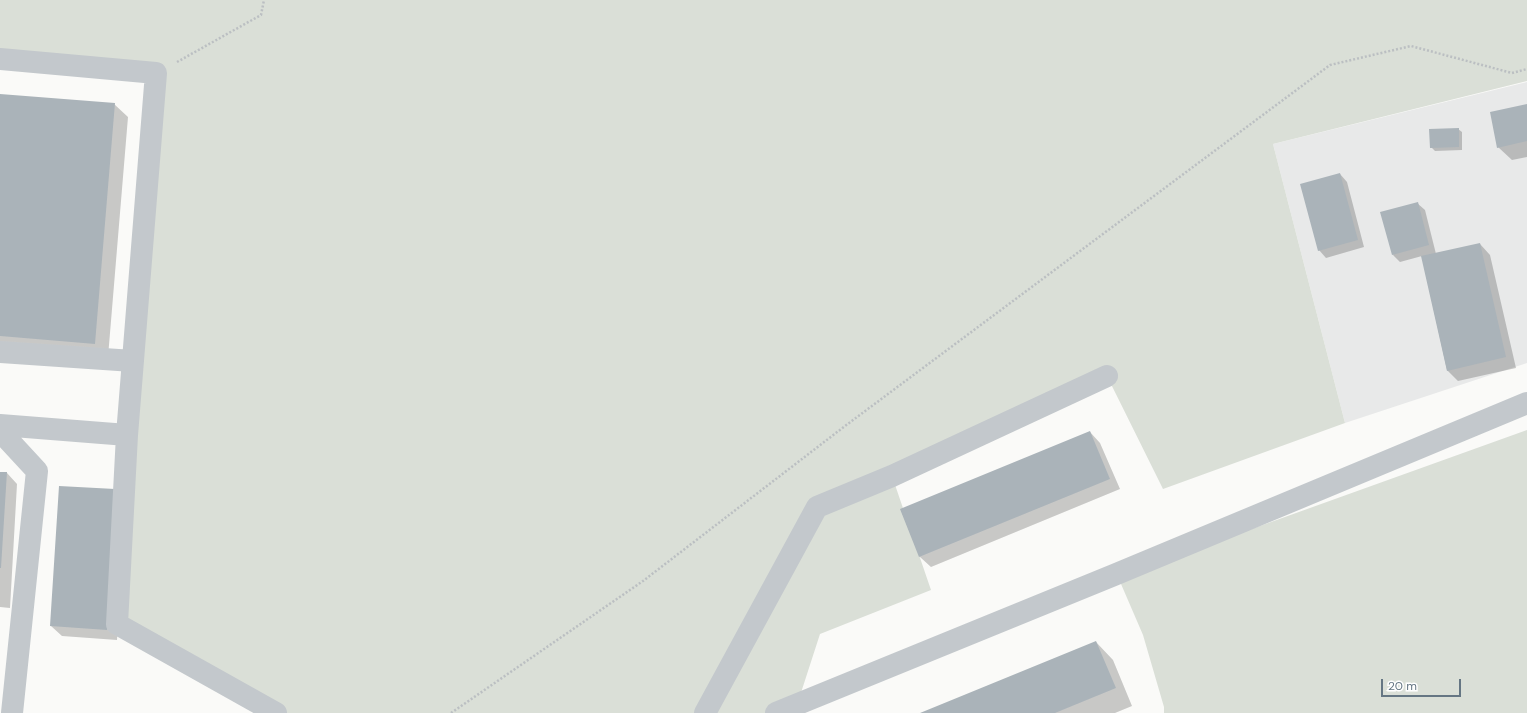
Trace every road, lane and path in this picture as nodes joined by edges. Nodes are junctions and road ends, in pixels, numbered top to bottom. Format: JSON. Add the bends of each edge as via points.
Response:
{"nodes":[{"id":1,"x":264,"y":0,"type":"edge"},
{"id":2,"x":0,"y":59,"type":"edge"},
{"id":3,"x":1527,"y":70,"type":"edge"},
{"id":4,"x":156,"y":73,"type":"junction"},
{"id":5,"x":0,"y":352,"type":"edge"},
{"id":6,"x":133,"y":361,"type":"junction"},
{"id":7,"x":1107,"y":376,"type":"dead end"},
{"id":8,"x":1527,"y":403,"type":"edge"},
{"id":9,"x":0,"y":425,"type":"edge"},
{"id":10,"x":0,"y":431,"type":"edge"},
{"id":11,"x":127,"y":435,"type":"junction"},
{"id":12,"x":0,"y":664,"type":"edge"},
{"id":13,"x":13,"y":703,"type":"edge"},
{"id":14,"x":276,"y":713,"type":"edge"},
{"id":15,"x":451,"y":713,"type":"edge"},
{"id":16,"x":705,"y":713,"type":"edge"},
{"id":17,"x":776,"y":713,"type":"edge"}],
"edges":[{"from":1,"to":4,"type":"path","via":[[261,15]]},
{"from":2,"to":4,"type":"street"},
{"from":3,"to":15,"type":"path","via":[[1512,73],[1411,46],[1330,65],[839,431],[643,581]]},
{"from":4,"to":6,"type":"street"},
{"from":5,"to":6,"type":"street"},
{"from":6,"to":11,"type":"street"},
{"from":7,"to":16,"type":"street","via":[[892,476],[817,507]]},
{"from":8,"to":17,"type":"street"},
{"from":9,"to":11,"type":"street"},
{"from":10,"to":13,"type":"street","via":[[37,471]]},
{"from":11,"to":14,"type":"street","via":[[117,624]]},
{"from":12,"to":13,"type":"street"}]}
